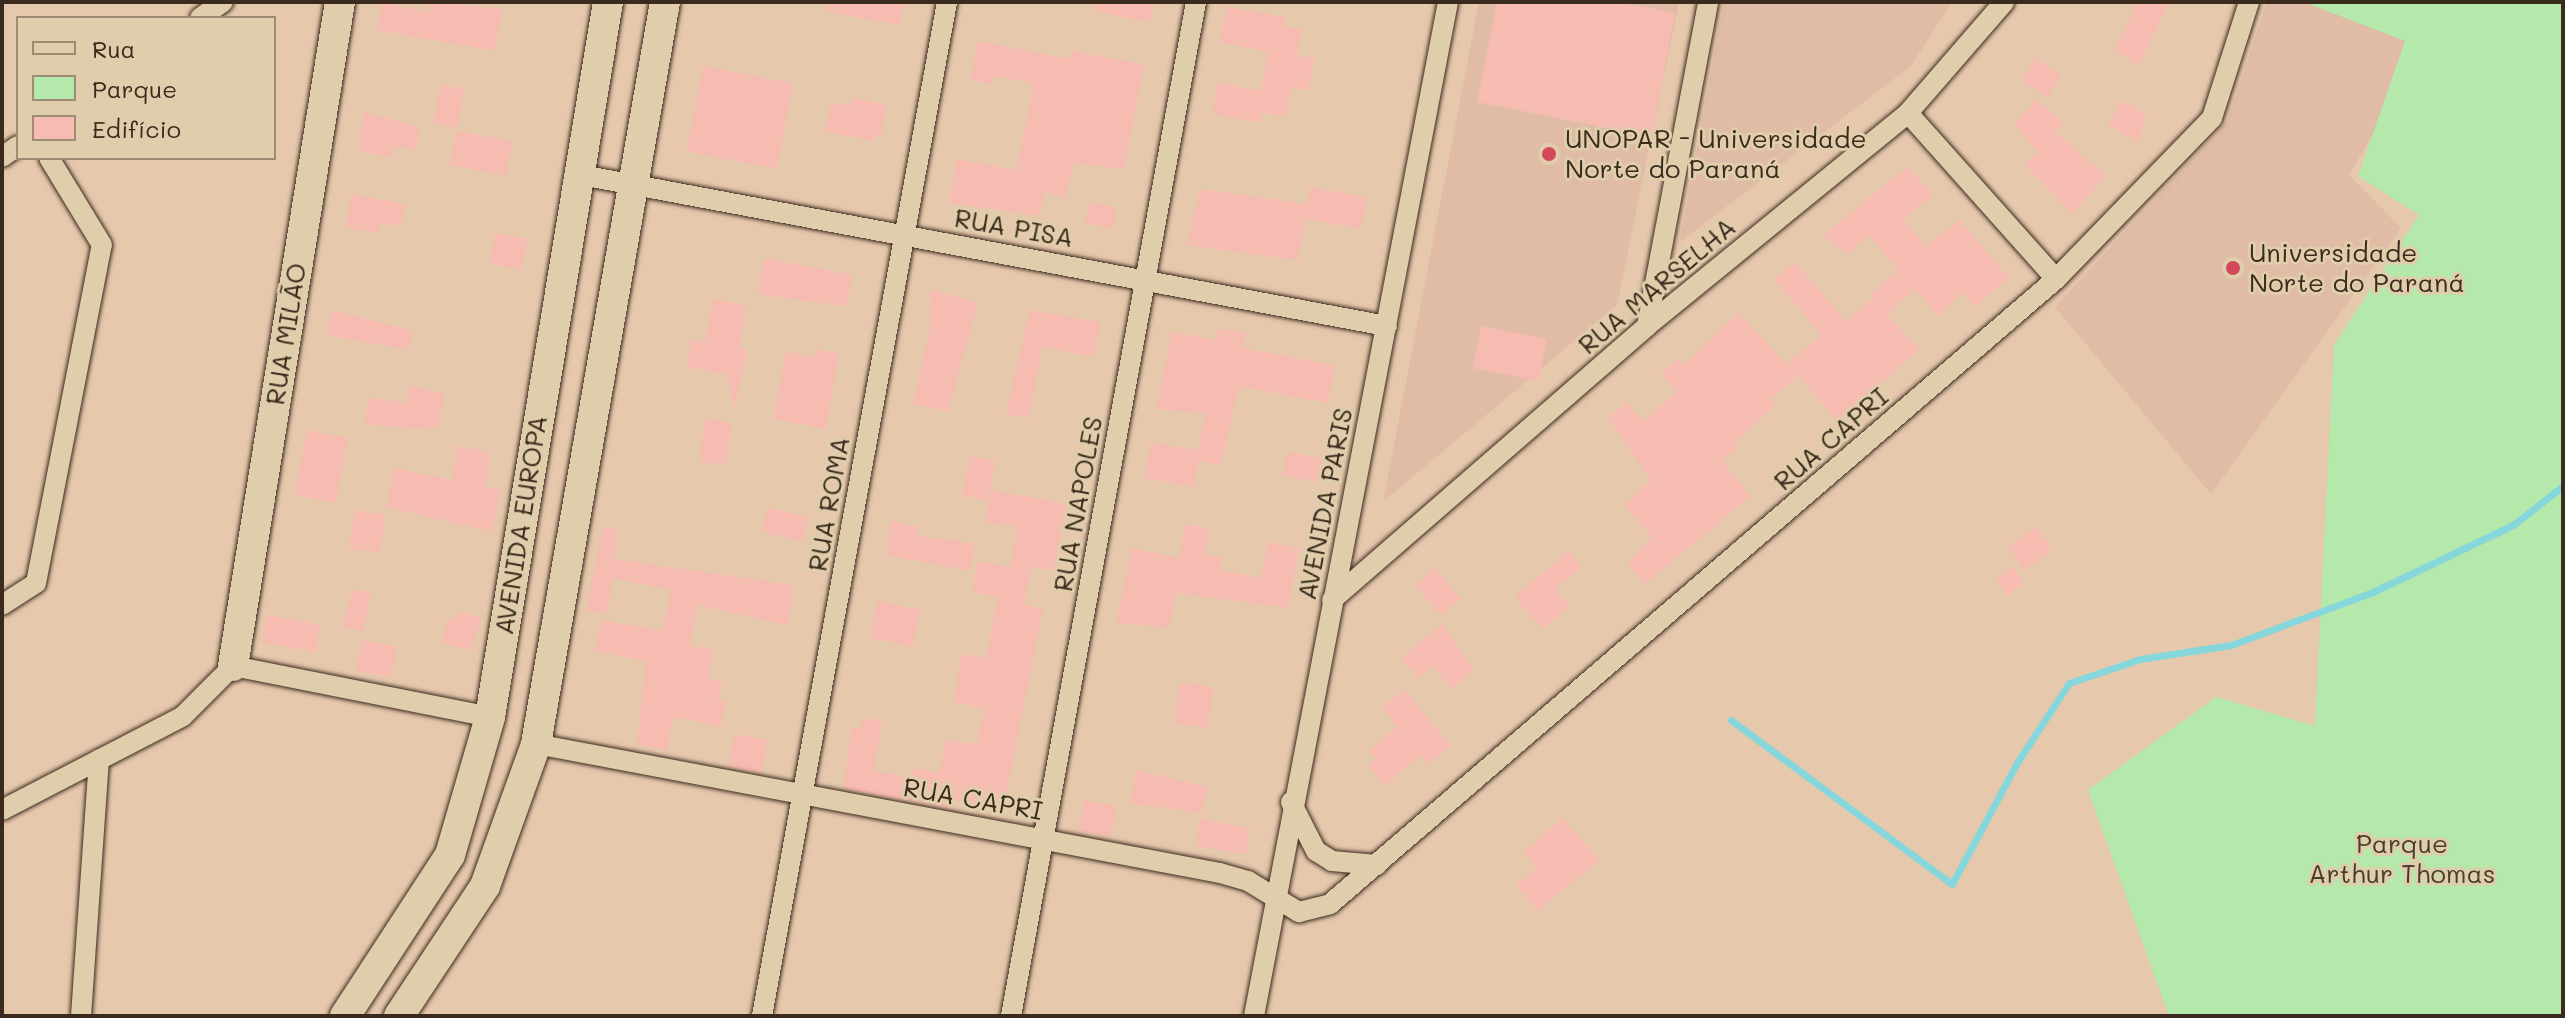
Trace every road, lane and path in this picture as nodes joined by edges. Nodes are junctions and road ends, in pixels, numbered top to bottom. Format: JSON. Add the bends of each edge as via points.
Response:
{"nodes":[{"id":1,"x":223,"y":2,"type":"edge"},
{"id":2,"x":340,"y":2,"type":"edge"},
{"id":3,"x":608,"y":2,"type":"edge"},
{"id":4,"x":665,"y":2,"type":"edge"},
{"id":5,"x":947,"y":2,"type":"edge"},
{"id":6,"x":1196,"y":2,"type":"edge"},
{"id":7,"x":1448,"y":2,"type":"edge"},
{"id":8,"x":1708,"y":2,"type":"edge"},
{"id":9,"x":2004,"y":2,"type":"edge"},
{"id":10,"x":2249,"y":2,"type":"edge"},
{"id":11,"x":203,"y":16,"type":"edge"},
{"id":12,"x":1908,"y":113,"type":"junction"},
{"id":13,"x":50,"y":160,"type":"edge"},
{"id":14,"x":576,"y":174,"type":"junction"},
{"id":15,"x":631,"y":184,"type":"junction"},
{"id":16,"x":905,"y":235,"type":"junction"},
{"id":17,"x":1145,"y":279,"type":"junction"},
{"id":18,"x":2056,"y":279,"type":"junction"},
{"id":19,"x":1387,"y":326,"type":"junction"},
{"id":20,"x":1647,"y":326,"type":"junction"},
{"id":21,"x":1332,"y":600,"type":"junction"},
{"id":22,"x":2,"y":605,"type":"edge"},
{"id":23,"x":233,"y":666,"type":"junction"},
{"id":24,"x":490,"y":717,"type":"junction"},
{"id":25,"x":536,"y":744,"type":"junction"},
{"id":26,"x":99,"y":760,"type":"junction"},
{"id":27,"x":802,"y":797,"type":"junction"},
{"id":28,"x":1291,"y":801,"type":"junction"},
{"id":29,"x":2,"y":810,"type":"edge"},
{"id":30,"x":1043,"y":837,"type":"junction"},
{"id":31,"x":1377,"y":865,"type":"junction"},
{"id":32,"x":1274,"y":895,"type":"junction"},
{"id":33,"x":81,"y":1016,"type":"edge"},
{"id":34,"x":345,"y":1016,"type":"edge"},
{"id":35,"x":399,"y":1016,"type":"edge"},
{"id":36,"x":762,"y":1016,"type":"edge"},
{"id":37,"x":1011,"y":1016,"type":"edge"},
{"id":38,"x":1254,"y":1016,"type":"edge"}],
"edges":[{"from":1,"to":11,"type":"street"},
{"from":2,"to":23,"type":"main road","name":"RUA MILÃO"},
{"from":3,"to":14,"type":"main road","name":"AVENIDA EUROPA"},
{"from":4,"to":15,"type":"main road","name":"AVENIDA EUROPA"},
{"from":5,"to":16,"type":"street","name":"RUA ROMA"},
{"from":6,"to":17,"type":"street","name":"RUA NAPOLES"},
{"from":7,"to":19,"type":"street","name":"AVENIDA PARIS"},
{"from":8,"to":20,"type":"street"},
{"from":9,"to":12,"type":"street","name":"RUA MARSELHA"},
{"from":10,"to":18,"type":"street","name":"RUA CAPRI","via":[[2212,118]]},
{"from":12,"to":18,"type":"street"},
{"from":12,"to":20,"type":"street","name":"RUA MARSELHA"},
{"from":13,"to":22,"type":"street","via":[[102,245],[36,583]]},
{"from":14,"to":15,"type":"street","name":"RUA PISA"},
{"from":14,"to":24,"type":"main road","name":"AVENIDA EUROPA"},
{"from":15,"to":16,"type":"street","name":"RUA PISA"},
{"from":15,"to":25,"type":"main road","name":"AVENIDA EUROPA"},
{"from":16,"to":17,"type":"street","name":"RUA PISA"},
{"from":16,"to":27,"type":"street","name":"RUA ROMA"},
{"from":17,"to":19,"type":"street","name":"RUA PISA"},
{"from":17,"to":30,"type":"street","name":"RUA NAPOLES"},
{"from":18,"to":31,"type":"street","name":"RUA CAPRI"},
{"from":19,"to":21,"type":"street","name":"AVENIDA PARIS"},
{"from":20,"to":21,"type":"street","name":"RUA MARSELHA"},
{"from":21,"to":28,"type":"street","name":"AVENIDA PARIS"},
{"from":23,"to":24,"type":"street"},
{"from":23,"to":26,"type":"street","via":[[183,716]]},
{"from":24,"to":34,"type":"main road","name":"AVENIDA EUROPA","via":[[450,855]]},
{"from":25,"to":27,"type":"street","name":"RUA CAPRI"},
{"from":25,"to":35,"type":"main road","name":"AVENIDA EUROPA","via":[[485,886]]},
{"from":26,"to":29,"type":"street"},
{"from":26,"to":33,"type":"street"},
{"from":27,"to":30,"type":"street","name":"RUA CAPRI"},
{"from":27,"to":36,"type":"street","name":"RUA ROMA"},
{"from":28,"to":31,"type":"street","via":[[1316,851],[1332,861]]},
{"from":28,"to":32,"type":"street","name":"AVENIDA PARIS"},
{"from":30,"to":32,"type":"street","name":"RUA CAPRI","via":[[1220,873]]},
{"from":30,"to":37,"type":"street","name":"RUA NAPOLES"},
{"from":31,"to":32,"type":"street","name":"RUA CAPRI","via":[[1313,912],[1289,908]]},
{"from":32,"to":38,"type":"street","name":"AVENIDA PARIS"}]}
